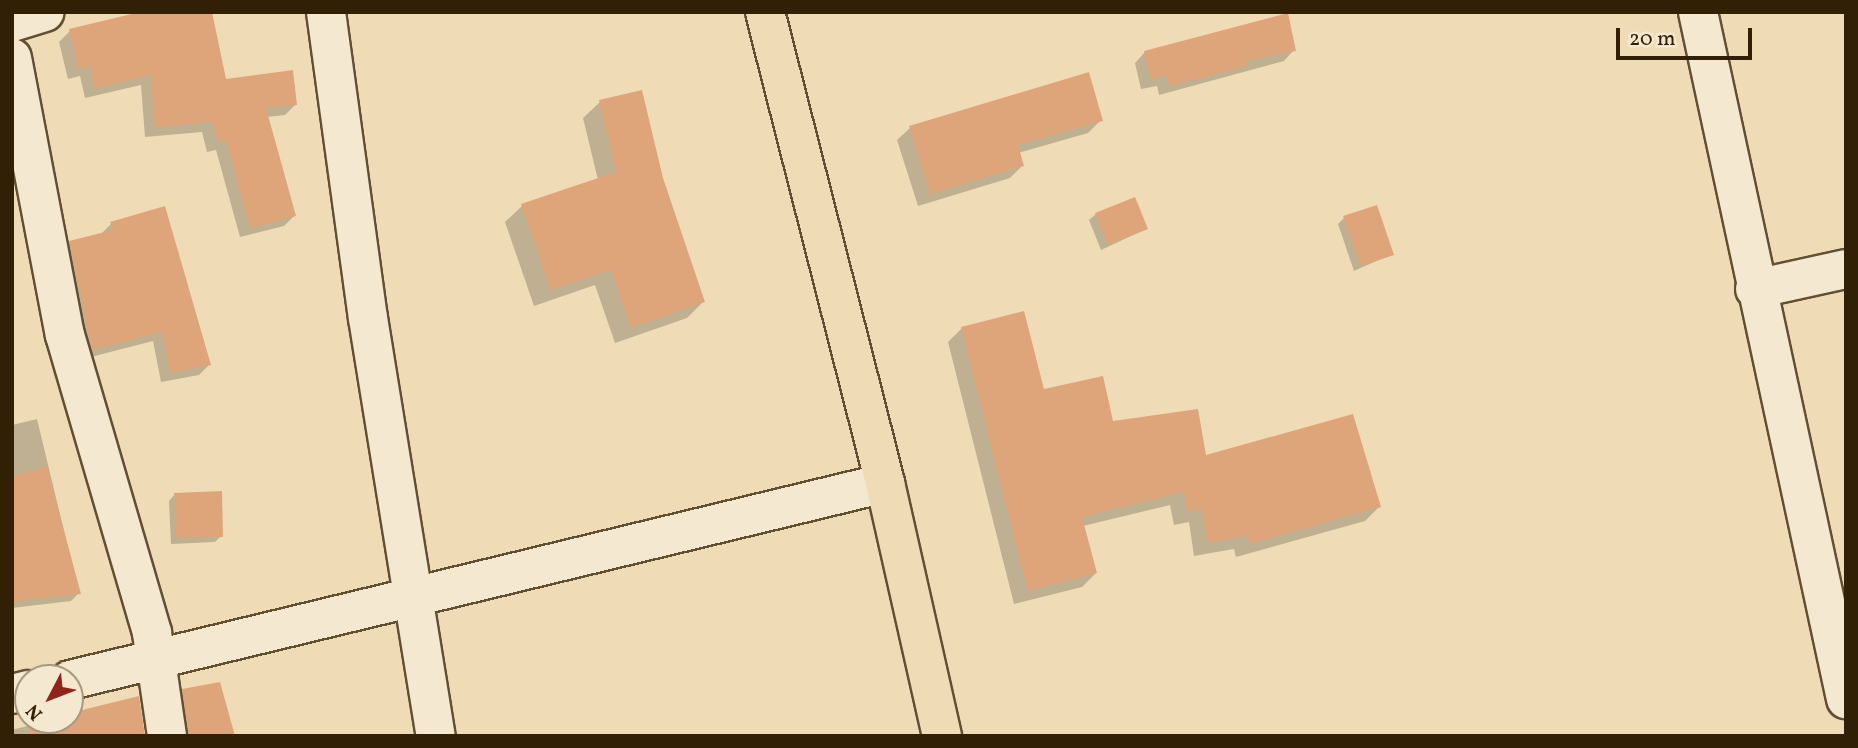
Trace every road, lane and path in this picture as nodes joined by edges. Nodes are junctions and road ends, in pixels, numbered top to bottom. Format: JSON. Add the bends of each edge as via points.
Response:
{"nodes":[{"id":1,"x":45,"y":12,"type":"edge"},
{"id":2,"x":326,"y":12,"type":"edge"},
{"id":3,"x":765,"y":12,"type":"edge"},
{"id":4,"x":1698,"y":12,"type":"edge"},
{"id":5,"x":12,"y":22,"type":"edge"},
{"id":6,"x":12,"y":58,"type":"edge"},
{"id":7,"x":1846,"y":270,"type":"edge"},
{"id":8,"x":1755,"y":289,"type":"junction"},
{"id":9,"x":885,"y":483,"type":"junction"},
{"id":10,"x":415,"y":598,"type":"junction"},
{"id":11,"x":158,"y":659,"type":"junction"},
{"id":12,"x":84,"y":677,"type":"edge"},
{"id":13,"x":1846,"y":699,"type":"edge"},
{"id":14,"x":167,"y":736,"type":"edge"},
{"id":15,"x":436,"y":736,"type":"edge"},
{"id":16,"x":942,"y":736,"type":"edge"}],
"edges":[{"from":1,"to":5,"type":"street"},
{"from":2,"to":10,"type":"street","via":[[368,318]]},
{"from":3,"to":9,"type":"highway"},
{"from":4,"to":8,"type":"street"},
{"from":6,"to":11,"type":"street","via":[[65,335]]},
{"from":7,"to":8,"type":"street"},
{"from":8,"to":13,"type":"street","via":[[1783,397]]},
{"from":9,"to":10,"type":"street"},
{"from":9,"to":16,"type":"highway"},
{"from":10,"to":11,"type":"street"},
{"from":10,"to":15,"type":"street"},
{"from":11,"to":12,"type":"street"},
{"from":11,"to":14,"type":"street"}]}
